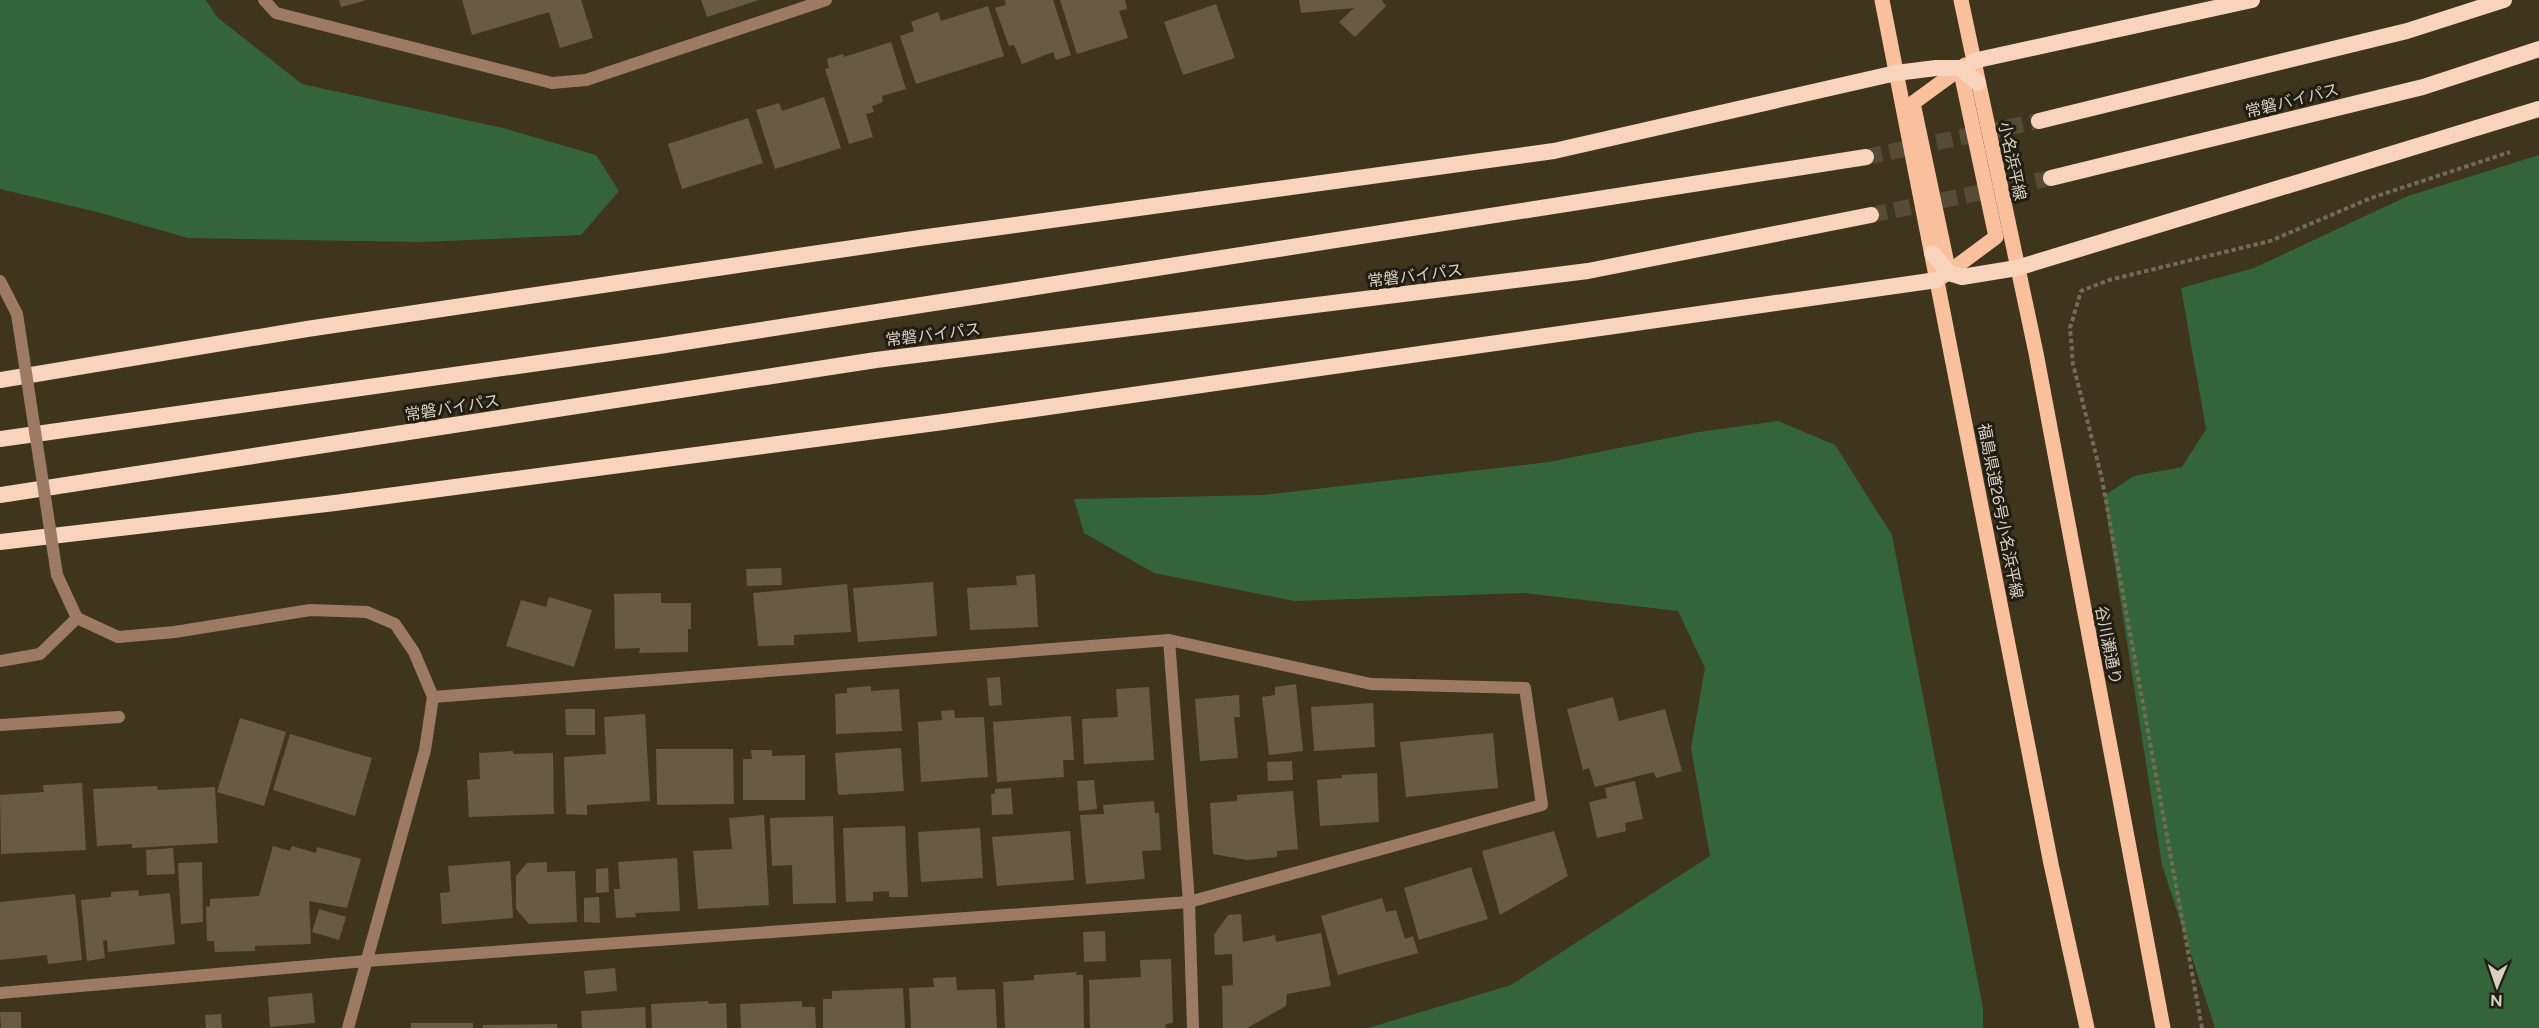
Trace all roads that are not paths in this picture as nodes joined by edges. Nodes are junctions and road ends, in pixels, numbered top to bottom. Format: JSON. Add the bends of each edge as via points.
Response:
{"nodes":[{"id":1,"x":264,"y":0,"type":"edge"},
{"id":2,"x":826,"y":0,"type":"edge"},
{"id":3,"x":1882,"y":0,"type":"edge"},
{"id":4,"x":1961,"y":0,"type":"edge"},
{"id":5,"x":2252,"y":0,"type":"edge"},
{"id":6,"x":2504,"y":0,"type":"edge"},
{"id":7,"x":2539,"y":49,"type":"edge"},
{"id":8,"x":1966,"y":64,"type":"junction"},
{"id":9,"x":1896,"y":73,"type":"junction"},
{"id":10,"x":1978,"y":83,"type":"joint"},
{"id":11,"x":2539,"y":109,"type":"edge"},
{"id":12,"x":2039,"y":121,"type":"tunnel mouth"},
{"id":13,"x":1866,"y":157,"type":"tunnel mouth"},
{"id":14,"x":2051,"y":178,"type":"tunnel mouth"},
{"id":15,"x":1871,"y":215,"type":"tunnel mouth"},
{"id":16,"x":1932,"y":253,"type":"joint"},
{"id":17,"x":2017,"y":268,"type":"junction"},
{"id":18,"x":1943,"y":276,"type":"junction"},
{"id":19,"x":0,"y":281,"type":"edge"},
{"id":20,"x":0,"y":380,"type":"edge"},
{"id":21,"x":0,"y":439,"type":"edge"},
{"id":22,"x":0,"y":495,"type":"edge"},
{"id":23,"x":0,"y":542,"type":"edge"},
{"id":24,"x":77,"y":618,"type":"junction"},
{"id":25,"x":1169,"y":640,"type":"junction"},
{"id":26,"x":0,"y":661,"type":"edge"},
{"id":27,"x":433,"y":698,"type":"junction"},
{"id":28,"x":119,"y":717,"type":"dead end"},
{"id":29,"x":0,"y":724,"type":"edge"},
{"id":30,"x":1189,"y":902,"type":"junction"},
{"id":31,"x":366,"y":961,"type":"junction"},
{"id":32,"x":0,"y":993,"type":"edge"},
{"id":33,"x":348,"y":1028,"type":"edge"},
{"id":34,"x":1193,"y":1028,"type":"edge"},
{"id":35,"x":2087,"y":1028,"type":"edge"},
{"id":36,"x":2163,"y":1028,"type":"edge"}],
"edges":[{"from":1,"to":2,"type":"street","via":[[276,13],[552,83],[586,80]]},
{"from":3,"to":9,"type":"main road"},
{"from":4,"to":8,"type":"main road"},
{"from":5,"to":8,"type":"highway"},
{"from":6,"to":12,"type":"highway","via":[[2407,32]]},
{"from":7,"to":14,"type":"highway","name":"常磐バイパス","via":[[2423,87]]},
{"from":8,"to":9,"type":"highway"},
{"from":8,"to":10,"type":"highway"},
{"from":8,"to":18,"type":"main road","name":"福島県道26号小名浜平線","via":[[1913,104]]},
{"from":8,"to":18,"type":"main road","via":[[1996,237]]},
{"from":9,"to":16,"type":"main road"},
{"from":9,"to":20,"type":"highway","via":[[1554,151],[908,239],[307,329]]},
{"from":10,"to":17,"type":"main road","name":"小名浜平線"},
{"from":11,"to":17,"type":"highway"},
{"from":13,"to":21,"type":"highway","name":"常磐バイパス","via":[[659,346]]},
{"from":15,"to":22,"type":"highway","name":"常磐バイパス","via":[[1588,271],[876,360]]},
{"from":16,"to":18,"type":"highway"},
{"from":17,"to":18,"type":"highway","via":[[1962,277]]},
{"from":17,"to":36,"type":"main road","name":"谷川瀬通り"},
{"from":18,"to":23,"type":"highway","via":[[943,422],[335,503]]},
{"from":18,"to":35,"type":"main road","name":"福島県道26号小名浜平線","via":[[2049,853]]},
{"from":19,"to":24,"type":"street","bridge":true,"via":[[17,314],[57,574]]},
{"from":24,"to":26,"type":"street","via":[[40,654]]},
{"from":24,"to":27,"type":"street","via":[[118,637],[310,610],[367,612],[395,624],[414,652]]},
{"from":25,"to":27,"type":"street"},
{"from":25,"to":30,"type":"street"},
{"from":25,"to":30,"type":"street","via":[[1371,684],[1525,688],[1542,805]]},
{"from":27,"to":31,"type":"street","via":[[425,750]]},
{"from":28,"to":29,"type":"street"},
{"from":30,"to":31,"type":"street"},
{"from":30,"to":34,"type":"street"},
{"from":31,"to":32,"type":"street"},
{"from":31,"to":33,"type":"street"}]}
